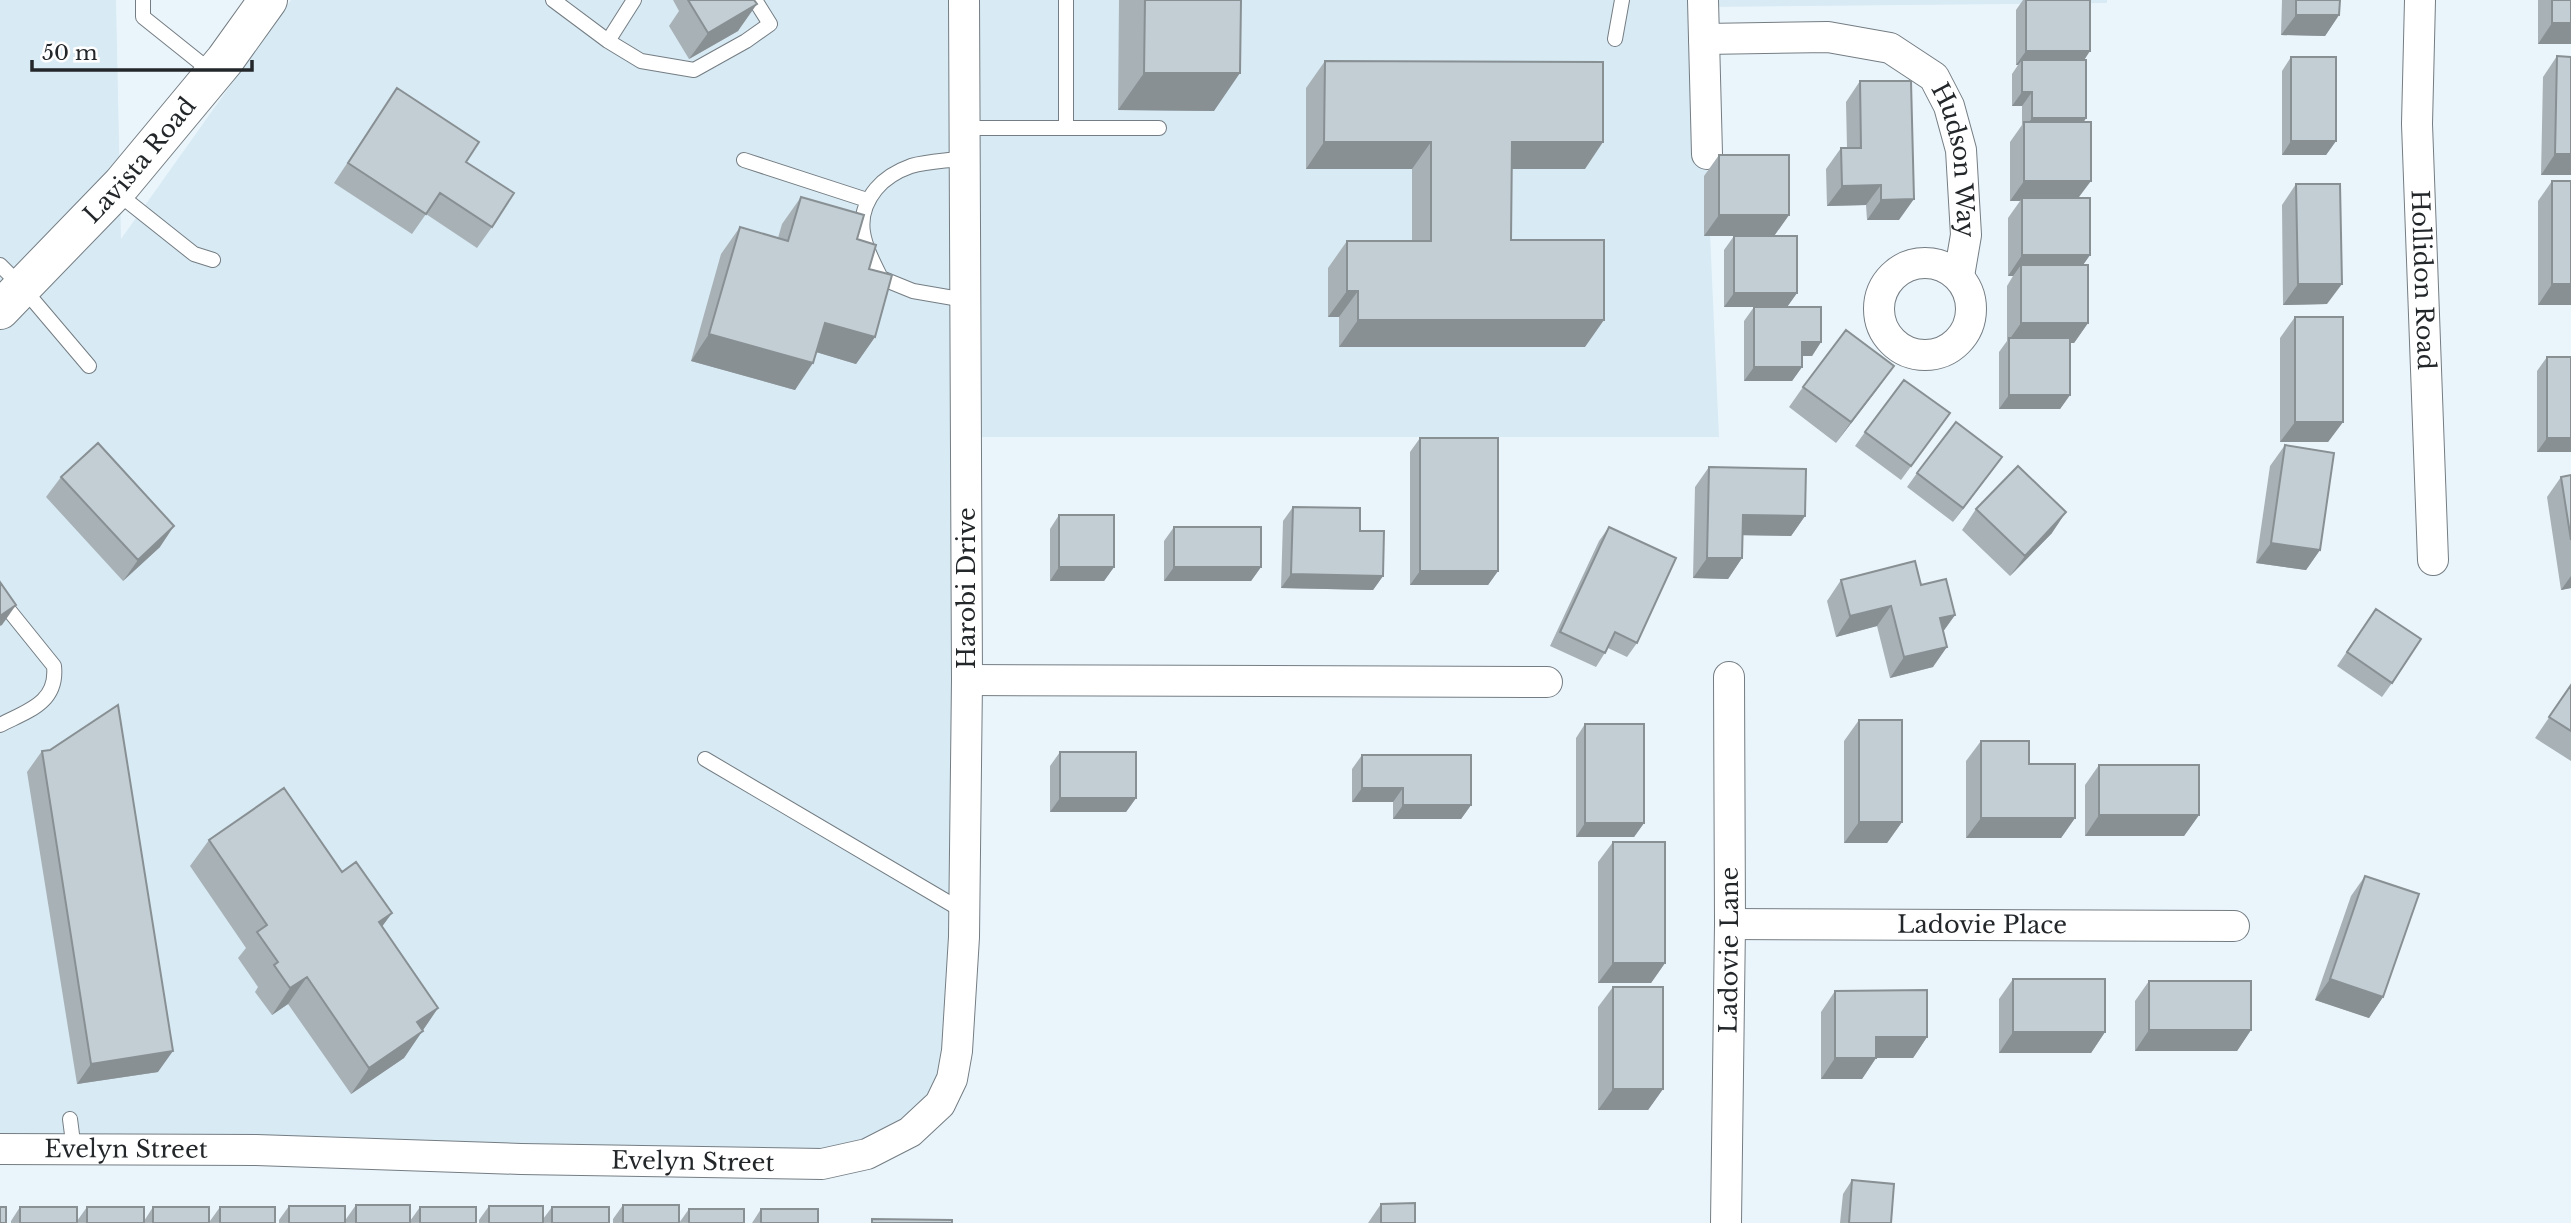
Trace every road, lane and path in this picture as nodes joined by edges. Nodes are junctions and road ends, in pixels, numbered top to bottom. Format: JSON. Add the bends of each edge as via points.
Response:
{"nodes":[{"id":1,"x":143,"y":0,"type":"edge"},
{"id":2,"x":268,"y":0,"type":"edge"},
{"id":3,"x":553,"y":0,"type":"edge"},
{"id":4,"x":634,"y":0,"type":"edge"},
{"id":5,"x":755,"y":0,"type":"edge"},
{"id":6,"x":964,"y":0,"type":"edge"},
{"id":7,"x":1066,"y":0,"type":"edge"},
{"id":8,"x":1622,"y":0,"type":"edge"},
{"id":9,"x":1703,"y":0,"type":"edge"},
{"id":10,"x":2420,"y":0,"type":"edge"},
{"id":11,"x":1615,"y":39,"type":"dead end"},
{"id":12,"x":1704,"y":39,"type":"junction"},
{"id":13,"x":608,"y":41,"type":"junction"},
{"id":14,"x":214,"y":74,"type":"junction"},
{"id":15,"x":965,"y":128,"type":"junction"},
{"id":16,"x":1066,"y":128,"type":"junction"},
{"id":17,"x":1159,"y":128,"type":"dead end"},
{"id":18,"x":1707,"y":154,"type":"dead end"},
{"id":19,"x":965,"y":158,"type":"junction"},
{"id":20,"x":744,"y":160,"type":"dead end"},
{"id":21,"x":115,"y":191,"type":"junction"},
{"id":22,"x":867,"y":200,"type":"junction"},
{"id":23,"x":213,"y":260,"type":"dead end"},
{"id":24,"x":1959,"y":276,"type":"dead end"},
{"id":25,"x":7,"y":287,"type":"edge"},
{"id":26,"x":965,"y":300,"type":"junction"},
{"id":27,"x":89,"y":366,"type":"dead end"},
{"id":28,"x":2433,"y":560,"type":"dead end"},
{"id":29,"x":0,"y":598,"type":"edge"},
{"id":30,"x":1730,"y":677,"type":"dead end"},
{"id":31,"x":967,"y":681,"type":"junction"},
{"id":32,"x":1547,"y":682,"type":"dead end"},
{"id":33,"x":0,"y":725,"type":"edge"},
{"id":34,"x":705,"y":759,"type":"dead end"},
{"id":35,"x":965,"y":912,"type":"junction"},
{"id":36,"x":1730,"y":924,"type":"junction"},
{"id":37,"x":2234,"y":926,"type":"dead end"},
{"id":38,"x":69,"y":1119,"type":"dead end"},
{"id":39,"x":0,"y":1149,"type":"edge"},
{"id":40,"x":74,"y":1150,"type":"junction"},
{"id":41,"x":1726,"y":1223,"type":"edge"}],
"edges":[{"from":1,"to":14,"type":"lane","via":[[143,17]]},
{"from":2,"to":14,"type":"main road","name":"Lavista Road"},
{"from":3,"to":13,"type":"lane"},
{"from":4,"to":13,"type":"lane"},
{"from":5,"to":13,"type":"lane","via":[[770,24],[694,69],[641,61]]},
{"from":6,"to":15,"type":"street","name":"Harobi Drive"},
{"from":7,"to":16,"type":"lane"},
{"from":8,"to":11,"type":"lane"},
{"from":9,"to":12,"type":"street"},
{"from":10,"to":28,"type":"street","name":"Hollidon Road","via":[[2417,124]]},
{"from":12,"to":18,"type":"street"},
{"from":12,"to":24,"type":"street","name":"Hudson Way","via":[[1828,37],[1890,48],[1934,77],[1949,106],[1961,150],[1966,235]]},
{"from":14,"to":21,"type":"main road","name":"Lavista Road"},
{"from":15,"to":16,"type":"lane"},
{"from":15,"to":19,"type":"street","name":"Harobi Drive"},
{"from":16,"to":17,"type":"lane"},
{"from":19,"to":22,"type":"lane","via":[[912,166],[884,178]]},
{"from":19,"to":26,"type":"street","name":"Harobi Drive"},
{"from":20,"to":22,"type":"lane"},
{"from":21,"to":23,"type":"lane","via":[[194,254]]},
{"from":21,"to":25,"type":"main road","name":"Lavista Road"},
{"from":22,"to":26,"type":"lane","via":[[860,219],[867,250],[881,278],[913,291]]},
{"from":25,"to":27,"type":"lane"},
{"from":26,"to":31,"type":"street","name":"Harobi Drive"},
{"from":29,"to":33,"type":"lane","via":[[54,666],[55,679],[51,693],[37,705]]},
{"from":30,"to":36,"type":"street","name":"Ladovie Lane"},
{"from":31,"to":32,"type":"street","name":"Harobi Drive"},
{"from":31,"to":35,"type":"street","name":"Evelyn Street"},
{"from":34,"to":35,"type":"lane"},
{"from":35,"to":40,"type":"street","name":"Evelyn Street","via":[[952,1079],[940,1104],[910,1132],[867,1154],[822,1164]]},
{"from":36,"to":37,"type":"street","name":"Ladovie Place"},
{"from":36,"to":41,"type":"street","name":"Ladovie Lane"},
{"from":38,"to":40,"type":"lane"},
{"from":39,"to":40,"type":"street","name":"Evelyn Street"}]}
